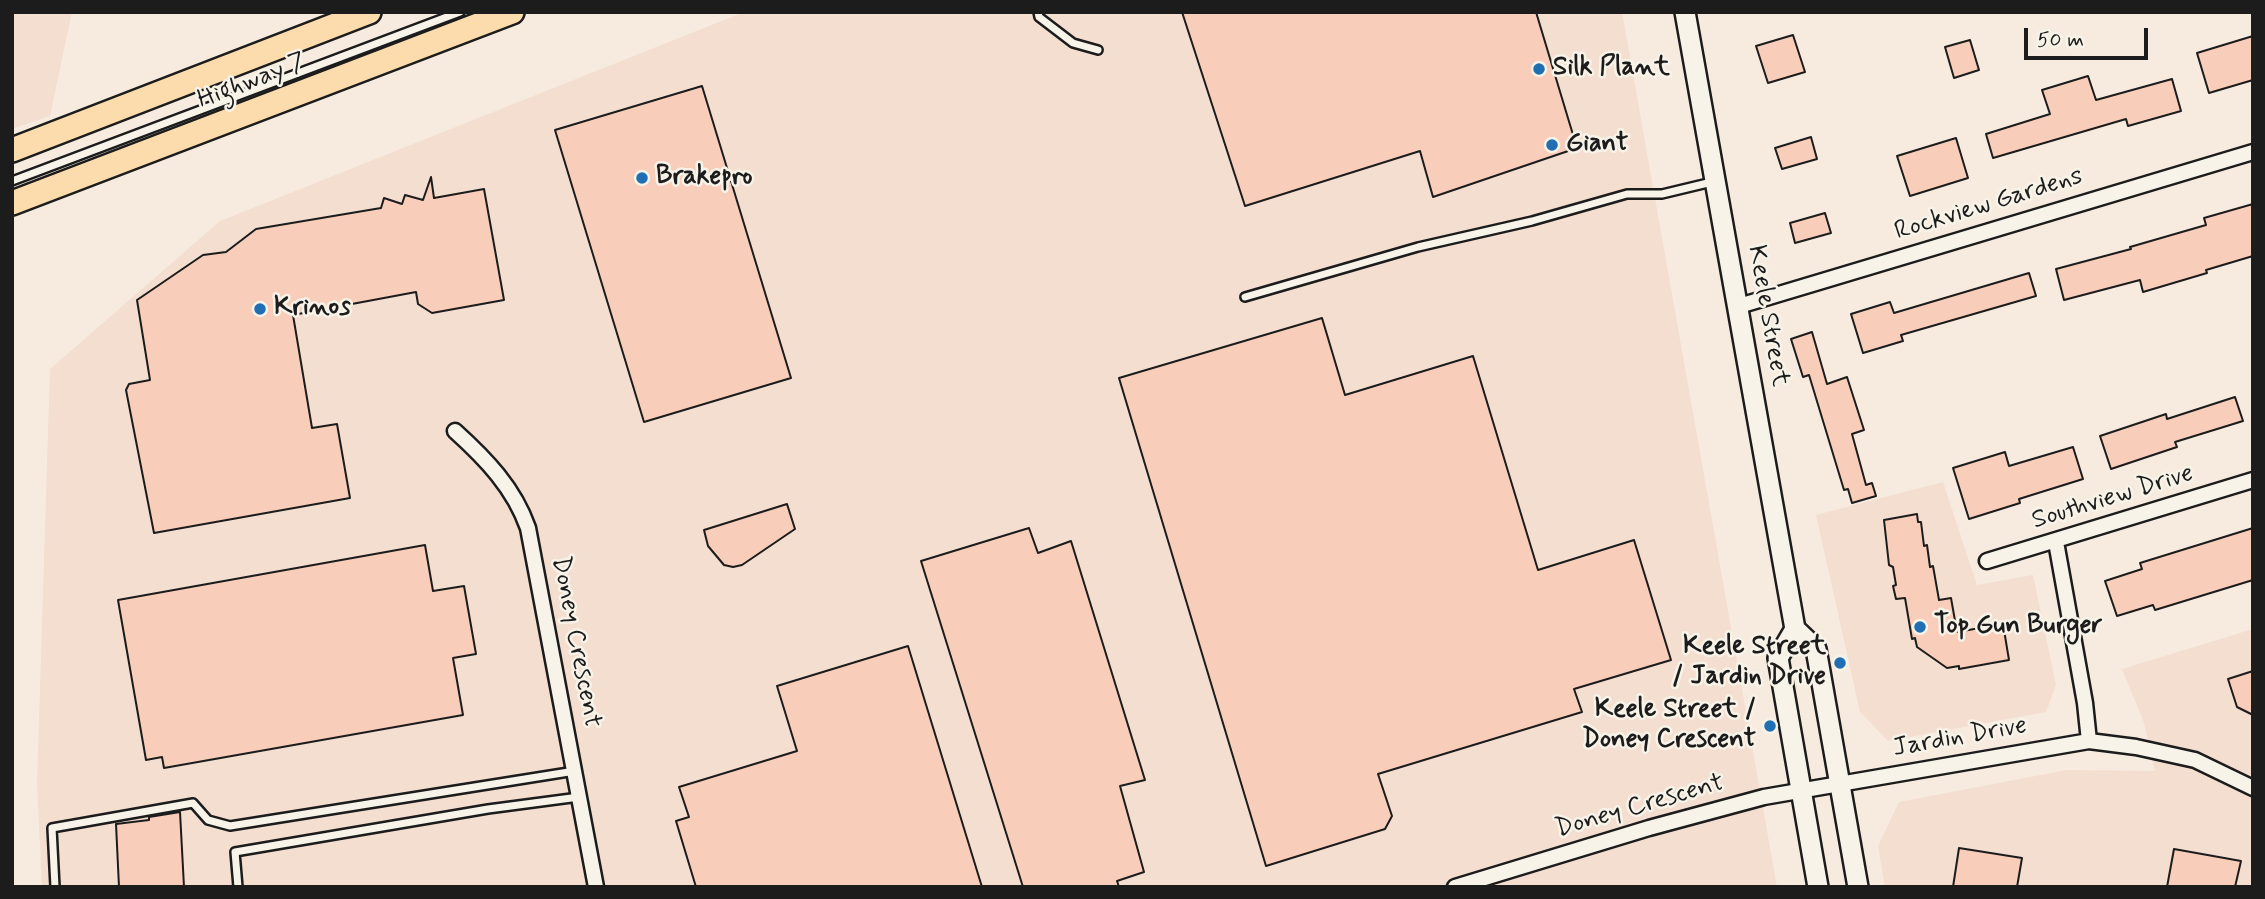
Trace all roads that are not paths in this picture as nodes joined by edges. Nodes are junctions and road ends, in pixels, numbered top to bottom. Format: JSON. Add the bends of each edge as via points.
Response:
{"nodes":[{"id":1,"x":369,"y":12,"type":"edge"},
{"id":2,"x":460,"y":12,"type":"edge"},
{"id":3,"x":512,"y":12,"type":"edge"},
{"id":4,"x":1038,"y":12,"type":"edge"},
{"id":5,"x":1685,"y":12,"type":"edge"},
{"id":6,"x":1098,"y":50,"type":"dead end"},
{"id":7,"x":12,"y":149,"type":"edge"},
{"id":8,"x":124,"y":150,"type":"junction"},
{"id":9,"x":2253,"y":152,"type":"edge"},
{"id":10,"x":12,"y":181,"type":"edge"},
{"id":11,"x":1716,"y":181,"type":"junction"},
{"id":12,"x":12,"y":203,"type":"edge"},
{"id":13,"x":1245,"y":297,"type":"dead end"},
{"id":14,"x":1739,"y":306,"type":"junction"},
{"id":15,"x":455,"y":431,"type":"dead end"},
{"id":16,"x":2253,"y":480,"type":"edge"},
{"id":17,"x":2056,"y":542,"type":"junction"},
{"id":18,"x":1987,"y":562,"type":"dead end"},
{"id":19,"x":1795,"y":629,"type":"junction"},
{"id":20,"x":2089,"y":741,"type":"junction"},
{"id":21,"x":575,"y":771,"type":"junction"},
{"id":22,"x":1840,"y":784,"type":"junction"},
{"id":23,"x":2253,"y":788,"type":"edge"},
{"id":24,"x":1801,"y":790,"type":"junction"},
{"id":25,"x":579,"y":797,"type":"junction"},
{"id":26,"x":55,"y":887,"type":"edge"},
{"id":27,"x":238,"y":887,"type":"edge"},
{"id":28,"x":596,"y":887,"type":"edge"},
{"id":29,"x":1455,"y":887,"type":"edge"},
{"id":30,"x":1818,"y":887,"type":"edge"},
{"id":31,"x":1858,"y":887,"type":"edge"}],
"edges":[{"from":1,"to":7,"type":"main road","name":"Highway 7"},
{"from":2,"to":8,"type":"lane"},
{"from":3,"to":8,"type":"main road","name":"Highway 7"},
{"from":4,"to":6,"type":"lane","via":[[1073,43]]},
{"from":5,"to":11,"type":"main road","name":"Keele Street"},
{"from":8,"to":10,"type":"lane"},
{"from":8,"to":12,"type":"main road","name":"Highway 7"},
{"from":9,"to":14,"type":"street","name":"Rockview Gardens"},
{"from":11,"to":13,"type":"lane","via":[[1662,194],[1628,194]]},
{"from":11,"to":14,"type":"main road","name":"Keele Street"},
{"from":14,"to":19,"type":"main road","name":"Keele Street"},
{"from":15,"to":21,"type":"street","name":"Doney Crescent","via":[[491,466],[520,507],[533,549]]},
{"from":16,"to":17,"type":"street","name":"Southview Drive"},
{"from":17,"to":18,"type":"street","name":"Southview Drive"},
{"from":17,"to":20,"type":"street"},
{"from":19,"to":22,"type":"main road","via":[[1816,649]]},
{"from":19,"to":24,"type":"main road","via":[[1778,658]]},
{"from":20,"to":22,"type":"street","name":"Jardin Drive"},
{"from":20,"to":23,"type":"street","name":"Jardin Drive","via":[[2195,760]]},
{"from":21,"to":25,"type":"street","name":"Doney Crescent"},
{"from":21,"to":26,"type":"lane","via":[[230,826],[208,820],[193,803],[52,828]]},
{"from":22,"to":24,"type":"street","name":"Doney Crescent"},
{"from":22,"to":31,"type":"main road"},
{"from":24,"to":29,"type":"street","name":"Doney Crescent","via":[[1649,828]]},
{"from":24,"to":30,"type":"main road"},
{"from":25,"to":27,"type":"lane","via":[[235,852]]},
{"from":25,"to":28,"type":"street","name":"Doney Crescent"}]}
